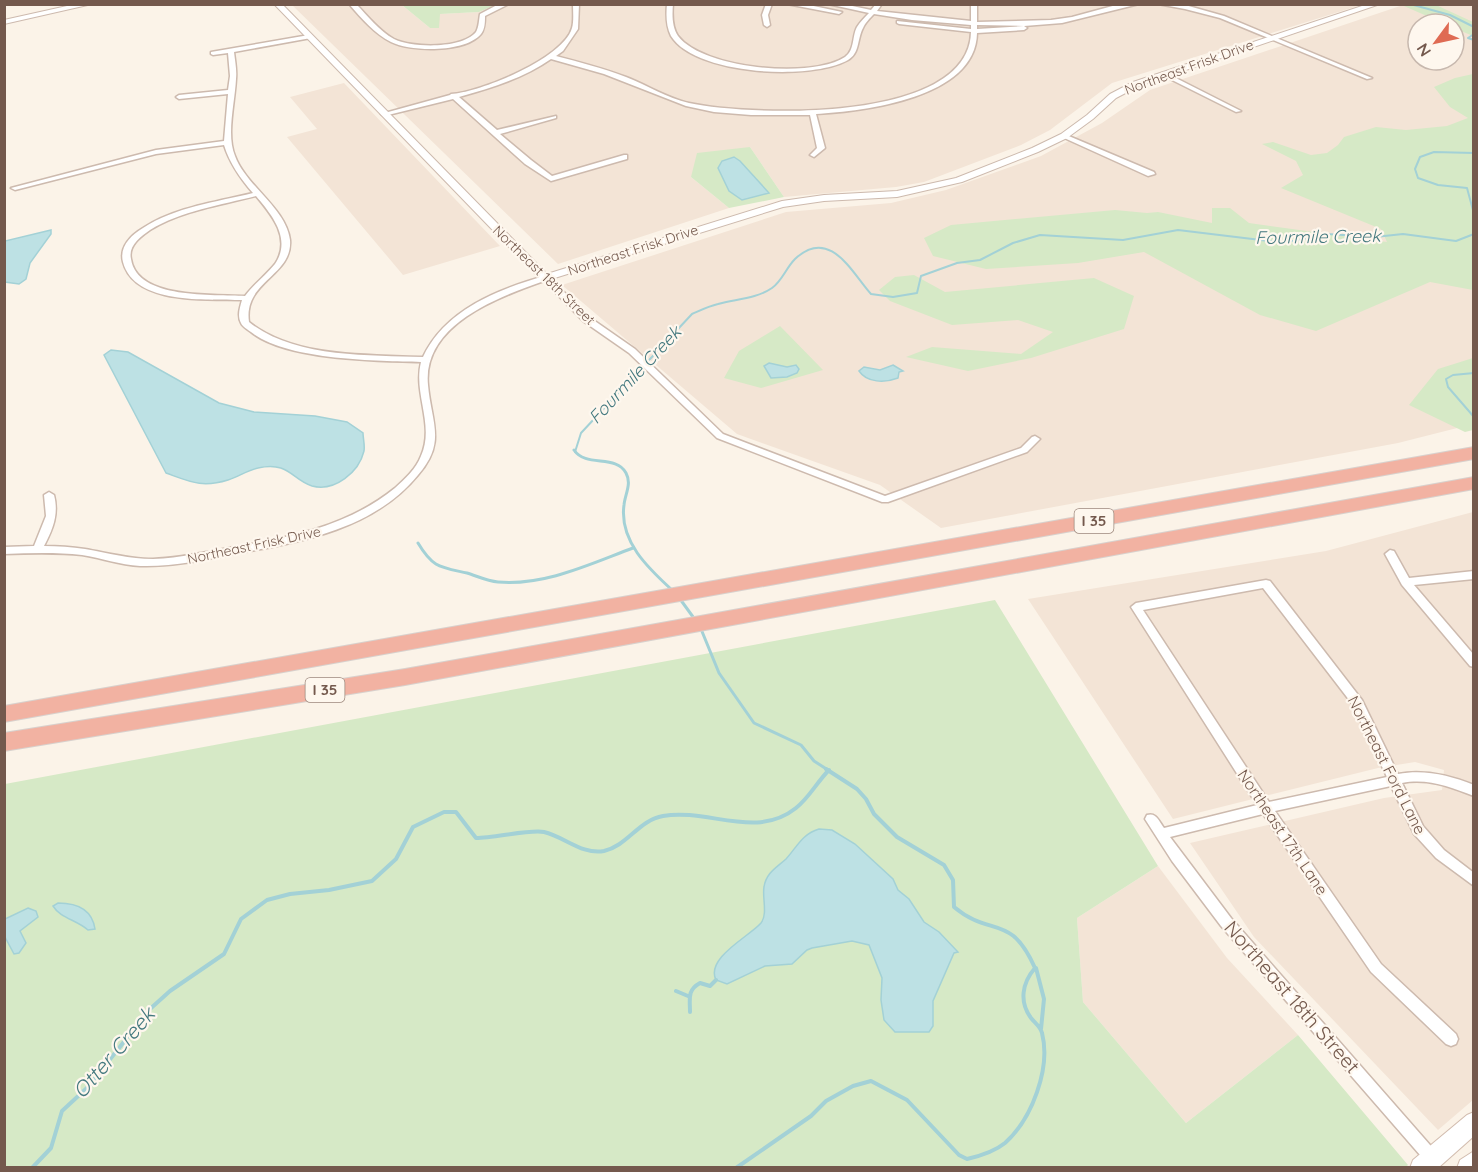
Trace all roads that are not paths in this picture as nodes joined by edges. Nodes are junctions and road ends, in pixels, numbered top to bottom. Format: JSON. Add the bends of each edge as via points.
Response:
{"nodes":[{"id":1,"x":89,"y":4,"type":"edge"},
{"id":2,"x":277,"y":4,"type":"edge"},
{"id":3,"x":352,"y":4,"type":"edge"},
{"id":4,"x":506,"y":4,"type":"edge"},
{"id":5,"x":576,"y":4,"type":"edge"},
{"id":6,"x":670,"y":4,"type":"edge"},
{"id":7,"x":769,"y":4,"type":"edge"},
{"id":8,"x":790,"y":4,"type":"edge"},
{"id":9,"x":831,"y":4,"type":"edge"},
{"id":10,"x":879,"y":4,"type":"edge"},
{"id":11,"x":974,"y":4,"type":"edge"},
{"id":12,"x":1136,"y":4,"type":"edge"},
{"id":13,"x":1161,"y":4,"type":"edge"},
{"id":14,"x":1377,"y":4,"type":"edge"},
{"id":15,"x":871,"y":14,"type":"junction"},
{"id":16,"x":4,"y":22,"type":"edge"},
{"id":17,"x":973,"y":22,"type":"junction"},
{"id":18,"x":1050,"y":22,"type":"junction"},
{"id":19,"x":767,"y":25,"type":"dead end"},
{"id":20,"x":976,"y":31,"type":"junction"},
{"id":21,"x":309,"y":37,"type":"junction"},
{"id":22,"x":1267,"y":39,"type":"junction"},
{"id":23,"x":231,"y":51,"type":"junction"},
{"id":24,"x":213,"y":53,"type":"dead end"},
{"id":25,"x":552,"y":57,"type":"junction"},
{"id":26,"x":1164,"y":74,"type":"junction"},
{"id":27,"x":1369,"y":78,"type":"dead end"},
{"id":28,"x":232,"y":92,"type":"junction"},
{"id":29,"x":453,"y":95,"type":"junction"},
{"id":30,"x":179,"y":97,"type":"dead end"},
{"id":31,"x":1238,"y":111,"type":"dead end"},
{"id":32,"x":384,"y":114,"type":"junction"},
{"id":33,"x":813,"y":114,"type":"junction"},
{"id":34,"x":554,"y":117,"type":"dead end"},
{"id":35,"x":495,"y":133,"type":"junction"},
{"id":36,"x":1064,"y":136,"type":"junction"},
{"id":37,"x":227,"y":143,"type":"junction"},
{"id":38,"x":814,"y":155,"type":"dead end"},
{"id":39,"x":624,"y":157,"type":"dead end"},
{"id":40,"x":1151,"y":174,"type":"dead end"},
{"id":41,"x":15,"y":188,"type":"dead end"},
{"id":42,"x":256,"y":194,"type":"junction"},
{"id":43,"x":545,"y":278,"type":"junction"},
{"id":44,"x":246,"y":298,"type":"junction"},
{"id":45,"x":426,"y":360,"type":"junction"},
{"id":46,"x":1035,"y":439,"type":"dead end"},
{"id":47,"x":1473,"y":453,"type":"edge"},
{"id":48,"x":1473,"y":483,"type":"edge"},
{"id":49,"x":49,"y":495,"type":"dead end"},
{"id":50,"x":38,"y":549,"type":"junction"},
{"id":51,"x":4,"y":551,"type":"edge"},
{"id":52,"x":1390,"y":555,"type":"dead end"},
{"id":53,"x":1473,"y":575,"type":"edge"},
{"id":54,"x":1406,"y":582,"type":"junction"},
{"id":55,"x":1136,"y":607,"type":"joint"},
{"id":56,"x":1473,"y":663,"type":"edge"},
{"id":57,"x":4,"y":714,"type":"edge"},
{"id":58,"x":4,"y":742,"type":"edge"},
{"id":59,"x":1393,"y":780,"type":"junction"},
{"id":60,"x":1473,"y":791,"type":"edge"},
{"id":61,"x":1266,"y":808,"type":"junction"},
{"id":62,"x":1151,"y":819,"type":"dead end"},
{"id":63,"x":1160,"y":834,"type":"junction"},
{"id":64,"x":1473,"y":881,"type":"edge"},
{"id":65,"x":1451,"y":1039,"type":"dead end"},
{"id":66,"x":1473,"y":1122,"type":"edge"},
{"id":67,"x":1473,"y":1162,"type":"edge"},
{"id":68,"x":1432,"y":1164,"type":"edge"},
{"id":69,"x":1468,"y":1167,"type":"edge"}],
"edges":[{"from":1,"to":16,"type":"street"},
{"from":2,"to":21,"type":"street","name":"Northeast 18th Street"},
{"from":3,"to":4,"type":"street","via":[[393,41],[435,47],[477,34],[482,15]]},
{"from":5,"to":25,"type":"street","via":[[579,15],[573,36]]},
{"from":6,"to":15,"type":"street","via":[[671,26],[678,41],[723,63],[759,70],[810,70],[846,58],[854,51],[860,29]]},
{"from":7,"to":19,"type":"street"},
{"from":8,"to":15,"type":"street"},
{"from":9,"to":15,"type":"street"},
{"from":10,"to":15,"type":"street"},
{"from":11,"to":17,"type":"street"},
{"from":12,"to":18,"type":"street"},
{"from":13,"to":22,"type":"street","via":[[1210,14]]},
{"from":14,"to":22,"type":"street","name":"Northeast Frisk Drive"},
{"from":15,"to":17,"type":"street"},
{"from":15,"to":20,"type":"street","via":[[918,26]]},
{"from":17,"to":18,"type":"street"},
{"from":17,"to":20,"type":"street"},
{"from":18,"to":20,"type":"street","via":[[1019,29]]},
{"from":20,"to":33,"type":"street","via":[[968,58],[937,84],[887,102]]},
{"from":21,"to":23,"type":"street"},
{"from":21,"to":32,"type":"street","name":"Northeast 18th Street"},
{"from":22,"to":26,"type":"street","name":"Northeast Frisk Drive"},
{"from":22,"to":27,"type":"street"},
{"from":23,"to":24,"type":"street"},
{"from":23,"to":28,"type":"street"},
{"from":25,"to":29,"type":"street","via":[[506,80]]},
{"from":25,"to":33,"type":"street","via":[[615,75],[685,104],[751,113]]},
{"from":26,"to":31,"type":"street"},
{"from":26,"to":36,"type":"street","name":"Northeast Frisk Drive","via":[[1123,90]]},
{"from":28,"to":30,"type":"street"},
{"from":28,"to":37,"type":"street"},
{"from":29,"to":32,"type":"street"},
{"from":29,"to":35,"type":"street"},
{"from":32,"to":43,"type":"street","name":"Northeast 18th Street"},
{"from":33,"to":38,"type":"street","via":[[821,148]]},
{"from":34,"to":35,"type":"street"},
{"from":35,"to":39,"type":"street","via":[[551,179]]},
{"from":36,"to":40,"type":"street"},
{"from":36,"to":43,"type":"street","name":"Northeast Frisk Drive","via":[[935,187],[782,204]]},
{"from":37,"to":41,"type":"street","via":[[156,152]]},
{"from":37,"to":42,"type":"street","via":[[231,160]]},
{"from":42,"to":44,"type":"street","via":[[281,225],[286,248],[272,273]]},
{"from":42,"to":44,"type":"street","via":[[155,224],[132,242],[126,254],[134,276],[153,289],[180,295]]},
{"from":43,"to":45,"type":"street","name":"Northeast Frisk Drive","via":[[500,294],[470,311],[445,332]]},
{"from":43,"to":46,"type":"street","name":"Northeast 18th Street","via":[[586,319],[632,351],[720,436],[885,500],[1024,450]]},
{"from":44,"to":45,"type":"street","via":[[245,323],[275,341],[329,354]]},
{"from":45,"to":50,"type":"street","name":"Northeast Frisk Drive","via":[[423,391],[432,431],[427,452],[405,484],[360,516],[311,535],[172,561],[130,561]]},
{"from":47,"to":57,"type":"highway","number":"I 35"},
{"from":48,"to":58,"type":"highway","number":"I 35","via":[[405,677]]},
{"from":49,"to":50,"type":"street","via":[[50,520]]},
{"from":50,"to":51,"type":"street","name":"Northeast Frisk Drive"},
{"from":52,"to":54,"type":"street"},
{"from":53,"to":54,"type":"street"},
{"from":54,"to":56,"type":"street"},
{"from":55,"to":59,"type":"street","name":"Northeast Ford Lane","via":[[1266,584],[1358,703]]},
{"from":55,"to":61,"type":"street","name":"Northeast 17th Lane"},
{"from":59,"to":60,"type":"street","via":[[1434,777]]},
{"from":59,"to":61,"type":"street"},
{"from":59,"to":64,"type":"street","name":"Northeast Ford Lane","via":[[1423,836]]},
{"from":61,"to":63,"type":"street"},
{"from":61,"to":65,"type":"street","name":"Northeast 17th Lane","via":[[1376,968]]},
{"from":62,"to":63,"type":"street","name":"Northeast 18th Street"},
{"from":63,"to":68,"type":"street","name":"Northeast 18th Street","via":[[1226,922]]},
{"from":66,"to":68,"type":"main road"},
{"from":67,"to":69,"type":"main road"}]}
